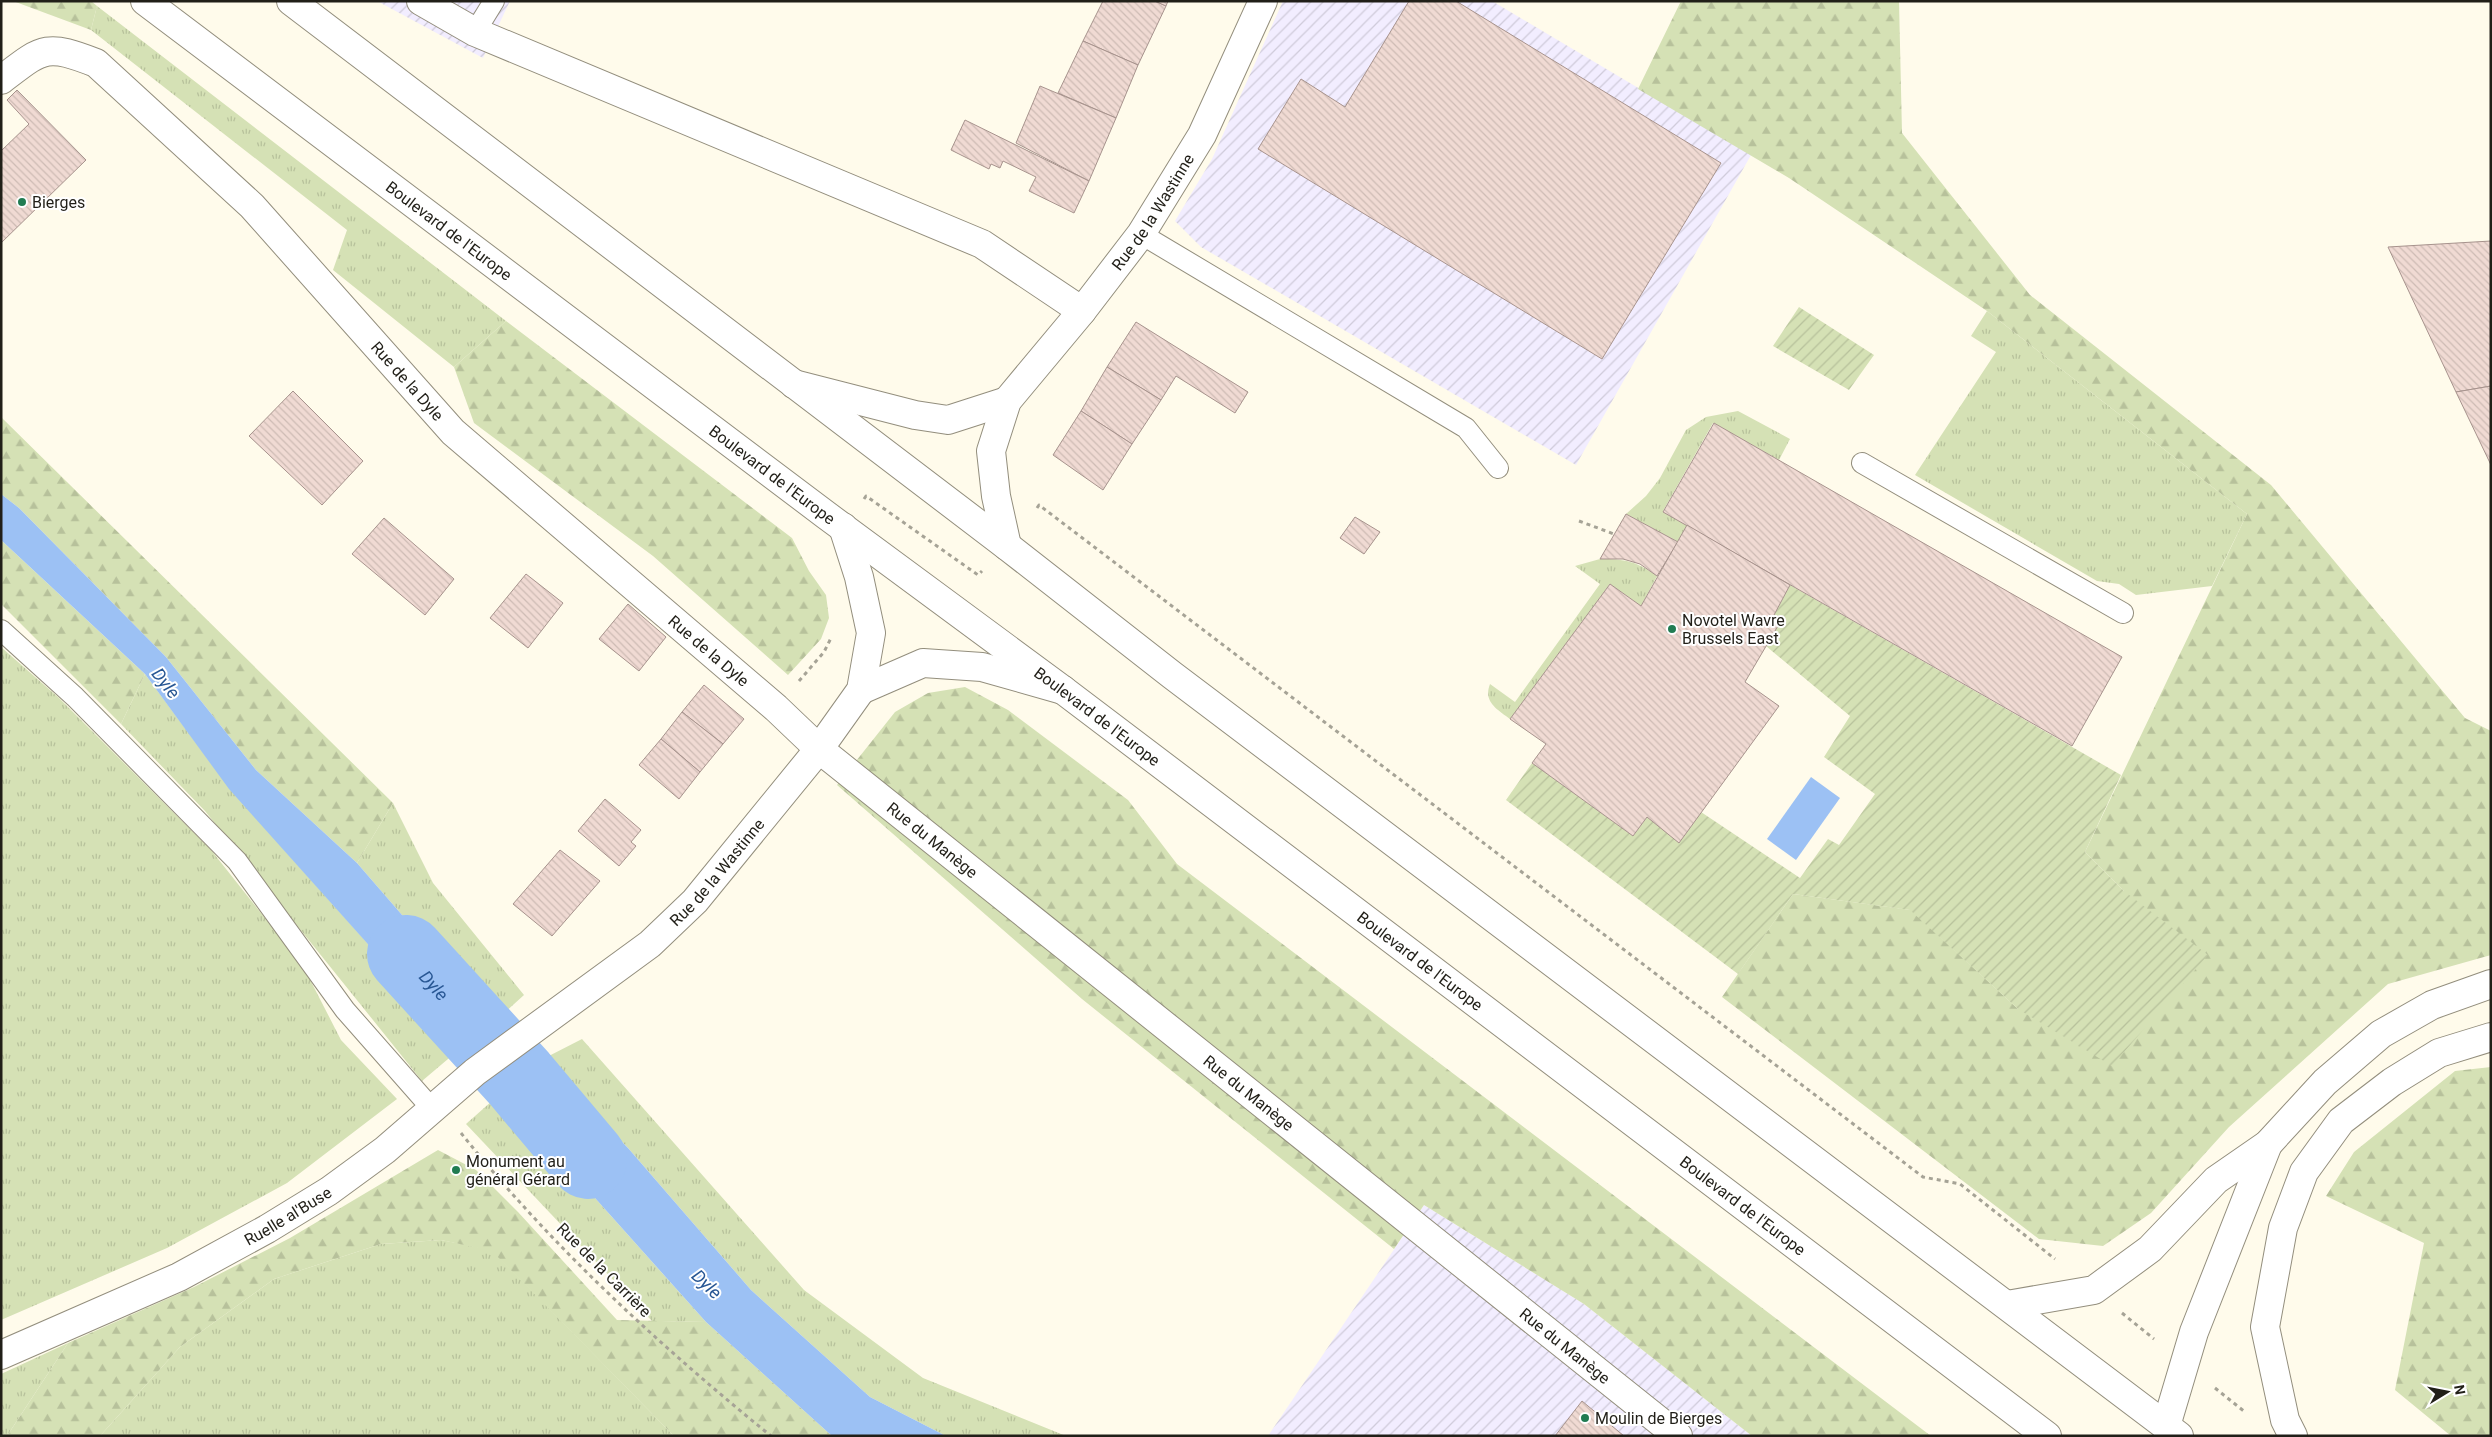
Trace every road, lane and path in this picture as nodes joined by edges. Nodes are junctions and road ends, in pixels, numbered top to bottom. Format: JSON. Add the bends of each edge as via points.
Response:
{"nodes":[{"id":1,"x":146,"y":1,"type":"edge"},
{"id":2,"x":291,"y":1,"type":"edge"},
{"id":3,"x":421,"y":1,"type":"edge"},
{"id":4,"x":494,"y":1,"type":"edge"},
{"id":5,"x":1263,"y":1,"type":"edge"},
{"id":6,"x":475,"y":32,"type":"junction"},
{"id":7,"x":1,"y":80,"type":"edge"},
{"id":8,"x":1141,"y":234,"type":"junction"},
{"id":9,"x":1082,"y":311,"type":"junction"},
{"id":10,"x":794,"y":384,"type":"junction"},
{"id":11,"x":1007,"y":402,"type":"junction"},
{"id":12,"x":1862,"y":463,"type":"dead end"},
{"id":13,"x":1498,"y":468,"type":"dead end"},
{"id":14,"x":1579,"y":521,"type":"dead end"},
{"id":15,"x":843,"y":527,"type":"junction"},
{"id":16,"x":1614,"y":534,"type":"dead end"},
{"id":17,"x":1007,"y":546,"type":"junction"},
{"id":18,"x":984,"y":569,"type":"dead end"},
{"id":19,"x":2123,"y":613,"type":"dead end"},
{"id":20,"x":1,"y":630,"type":"edge"},
{"id":21,"x":832,"y":636,"type":"dead end"},
{"id":22,"x":861,"y":690,"type":"junction"},
{"id":23,"x":1063,"y":690,"type":"junction"},
{"id":24,"x":776,"y":708,"type":"junction"},
{"id":25,"x":819,"y":749,"type":"junction"},
{"id":26,"x":2491,"y":984,"type":"edge"},
{"id":27,"x":541,"y":1022,"type":"joint"},
{"id":28,"x":2491,"y":1037,"type":"edge"},
{"id":29,"x":433,"y":1110,"type":"junction"},
{"id":30,"x":2268,"y":1144,"type":"junction"},
{"id":31,"x":2058,"y":1261,"type":"dead end"},
{"id":32,"x":2007,"y":1305,"type":"junction"},
{"id":33,"x":2121,"y":1312,"type":"dead end"},
{"id":34,"x":2157,"y":1341,"type":"dead end"},
{"id":35,"x":1,"y":1355,"type":"edge"},
{"id":36,"x":2213,"y":1386,"type":"dead end"},
{"id":37,"x":2250,"y":1416,"type":"dead end"},
{"id":38,"x":2172,"y":1432,"type":"edge"},
{"id":39,"x":771,"y":1436,"type":"edge"},
{"id":40,"x":1678,"y":1436,"type":"edge"},
{"id":41,"x":2047,"y":1436,"type":"edge"},
{"id":42,"x":2293,"y":1436,"type":"edge"}],
"edges":[{"from":1,"to":15,"type":"main road","name":"Boulevard de l'Europe"},
{"from":2,"to":10,"type":"main road"},
{"from":3,"to":6,"type":"main road"},
{"from":4,"to":6,"type":"lane"},
{"from":5,"to":8,"type":"main road","name":"Rue de la Wastinne","via":[[1202,135]]},
{"from":6,"to":9,"type":"main road","via":[[982,244]]},
{"from":7,"to":24,"type":"main road","name":"Rue de la Dyle","via":[[38,52],[64,50],[96,64],[252,206],[453,432]]},
{"from":8,"to":9,"type":"main road","name":"Rue de la Wastinne"},
{"from":8,"to":13,"type":"lane","via":[[1466,428]]},
{"from":9,"to":11,"type":"main road","name":"Rue de la Wastinne"},
{"from":10,"to":11,"type":"main road","via":[[914,415],[948,420]]},
{"from":10,"to":17,"type":"main road"},
{"from":11,"to":17,"type":"main road","name":"Rue de la Wastinne","via":[[991,451],[996,496]]},
{"from":12,"to":19,"type":"lane"},
{"from":14,"to":16,"type":"path"},
{"from":15,"to":18,"type":"path","via":[[866,496],[978,575]]},
{"from":15,"to":22,"type":"main road","name":"Rue de la Wastinne","via":[[859,577],[871,633]]},
{"from":15,"to":23,"type":"main road","name":"Boulevard de l'Europe"},
{"from":17,"to":31,"type":"path","via":[[1039,505],[1923,1177],[1960,1184]]},
{"from":17,"to":32,"type":"main road","via":[[1180,681]]},
{"from":20,"to":29,"type":"lane","via":[[74,697],[237,860],[345,1010]]},
{"from":21,"to":24,"type":"path","via":[[824,652]]},
{"from":22,"to":23,"type":"main road","via":[[923,663],[982,667]]},
{"from":22,"to":25,"type":"main road","name":"Rue de la Wastinne"},
{"from":23,"to":41,"type":"main road","name":"Boulevard de l'Europe"},
{"from":24,"to":25,"type":"main road","name":"Rue de la Dyle"},
{"from":25,"to":27,"type":"main road","name":"Rue de la Wastinne","via":[[695,901],[650,944]]},
{"from":25,"to":40,"type":"main road","name":"Rue du Manège"},
{"from":26,"to":30,"type":"main road","via":[[2432,1005],[2381,1034],[2325,1082]]},
{"from":27,"to":29,"type":"main road","name":"Ruelle al'Buse"},
{"from":28,"to":42,"type":"main road","via":[[2439,1053],[2392,1082],[2341,1122],[2304,1172],[2283,1228],[2265,1327],[2284,1420]]},
{"from":29,"to":35,"type":"main road","name":"Ruelle al'Buse","via":[[329,1191],[267,1229],[179,1277]]},
{"from":29,"to":39,"type":"path","name":"Rue de la Carrière","via":[[451,1120],[512,1194],[659,1342]]},
{"from":30,"to":32,"type":"main road","via":[[2216,1180],[2150,1249],[2094,1290]]},
{"from":30,"to":38,"type":"main road","via":[[2194,1332]]},
{"from":32,"to":38,"type":"main road"},
{"from":33,"to":34,"type":"path"},
{"from":36,"to":37,"type":"path"}]}
